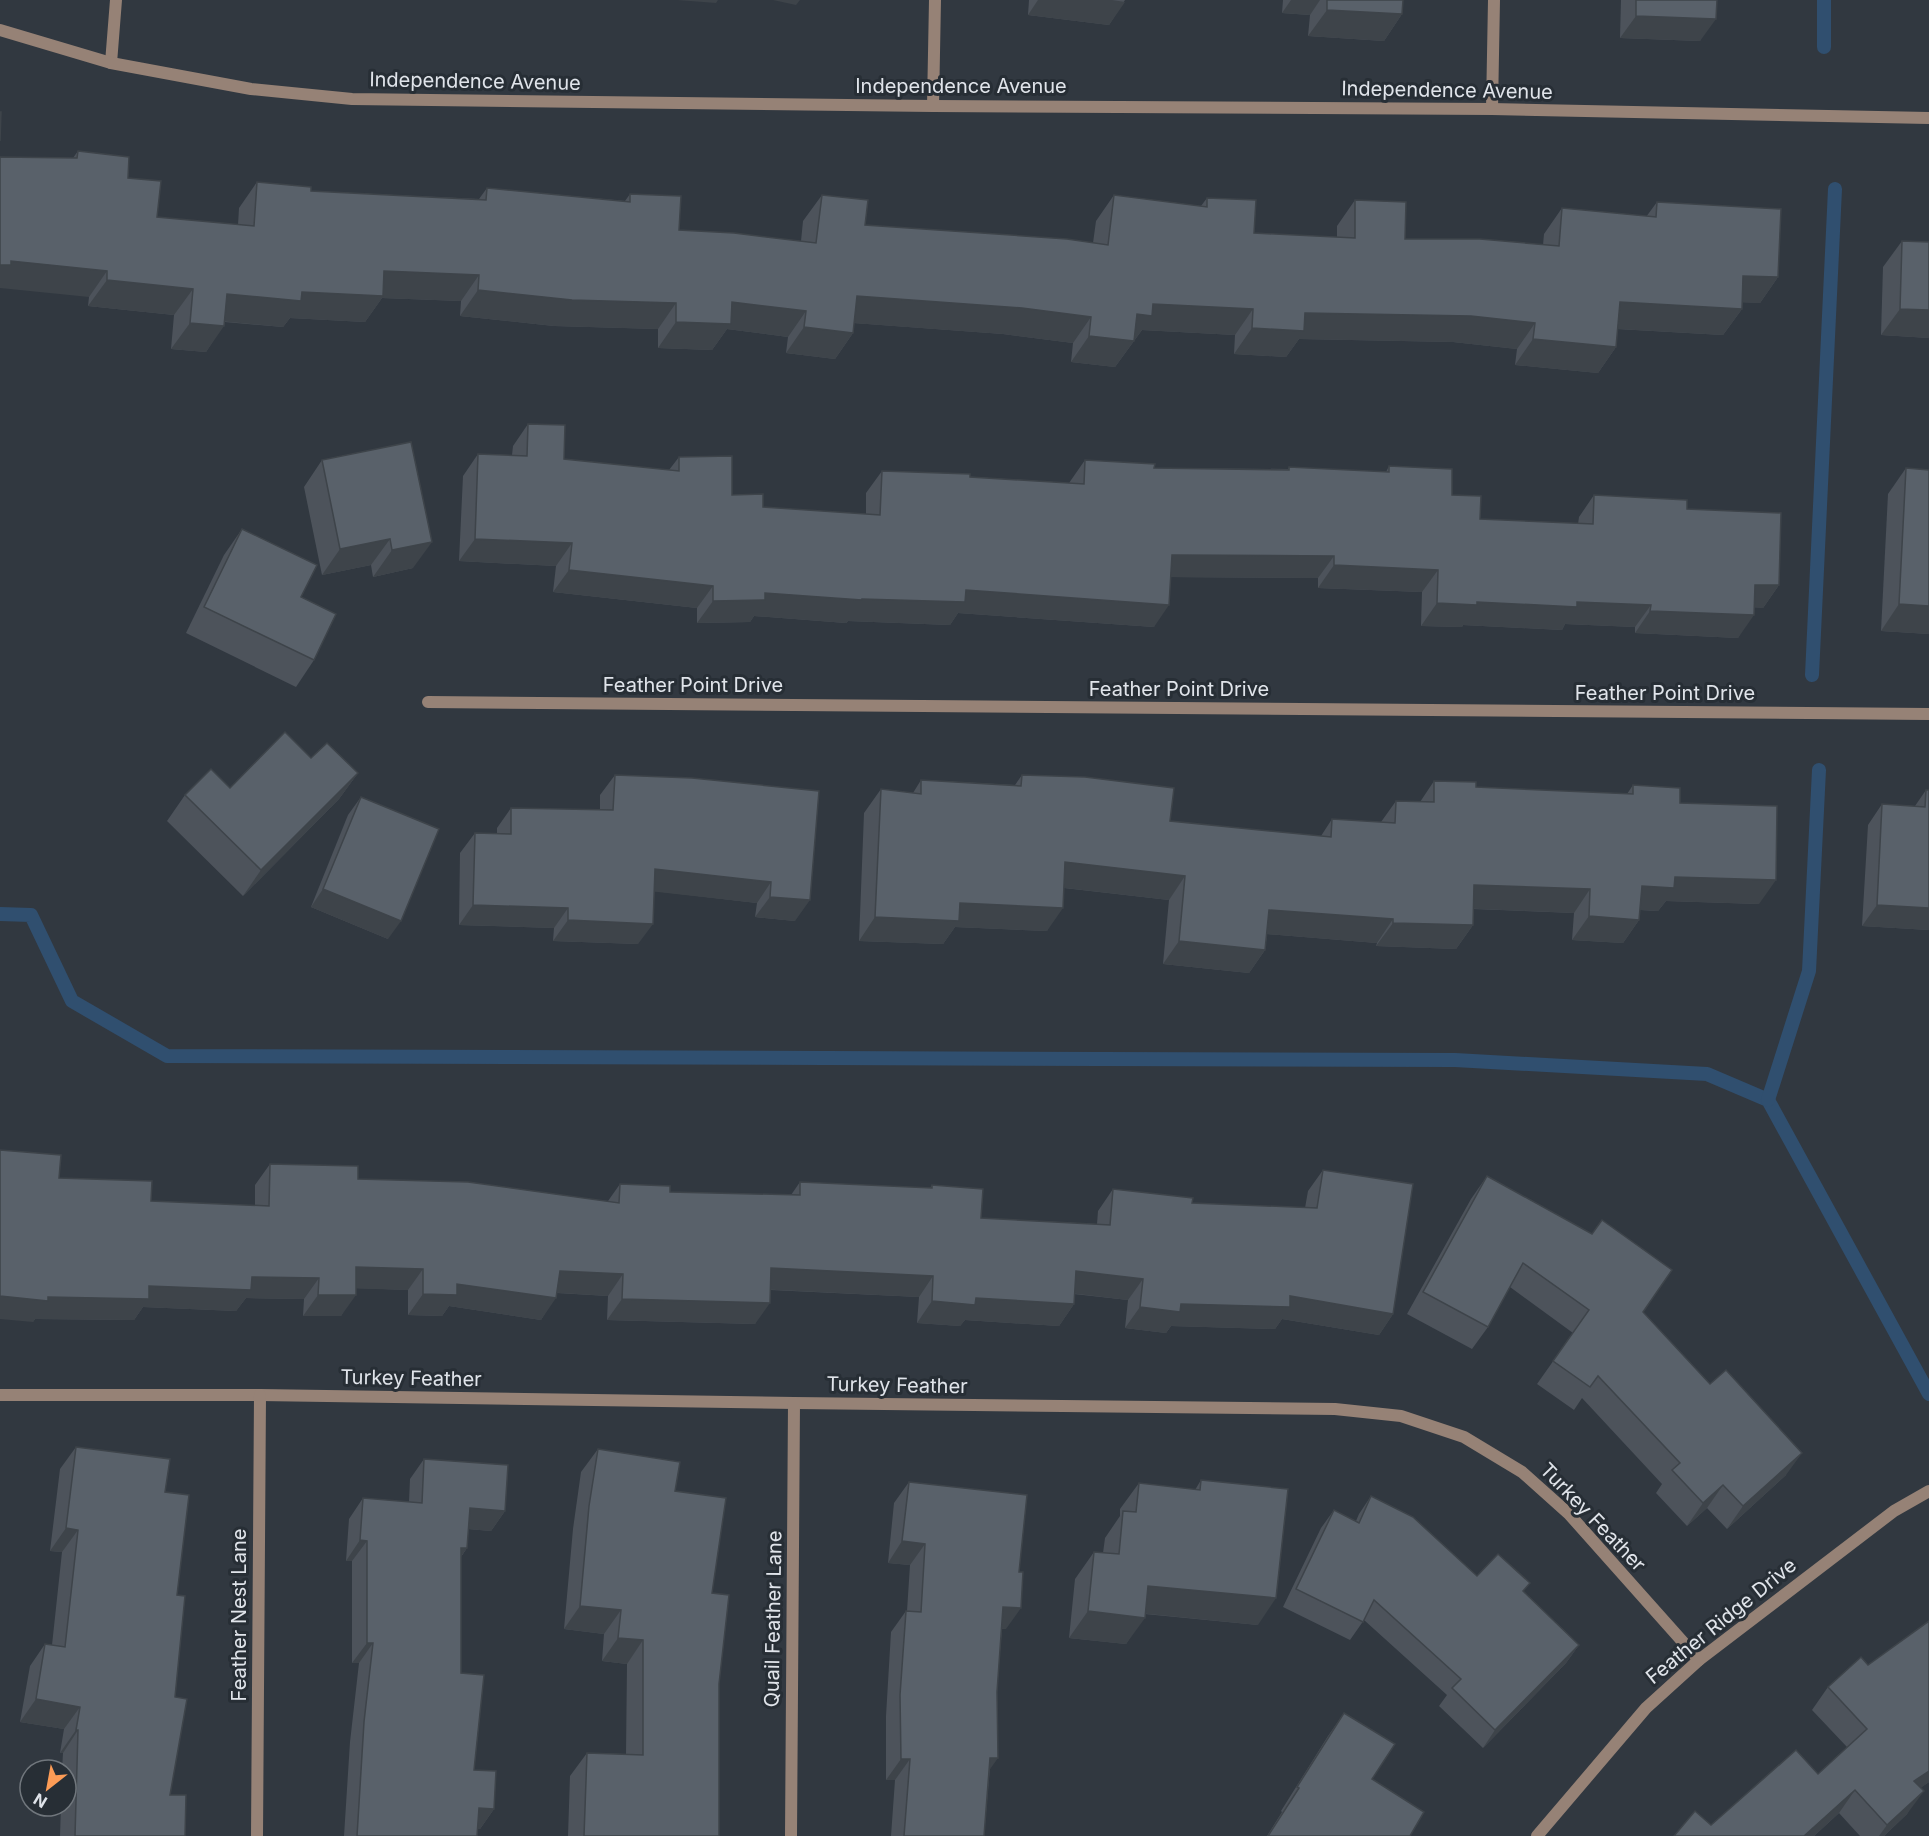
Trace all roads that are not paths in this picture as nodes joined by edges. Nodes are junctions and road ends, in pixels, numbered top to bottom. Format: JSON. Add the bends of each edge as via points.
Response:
{"nodes":[{"id":1,"x":116,"y":0,"type":"edge"},
{"id":2,"x":935,"y":0,"type":"edge"},
{"id":3,"x":1494,"y":0,"type":"edge"},
{"id":4,"x":0,"y":30,"type":"edge"},
{"id":5,"x":111,"y":63,"type":"junction"},
{"id":6,"x":933,"y":106,"type":"junction"},
{"id":7,"x":1492,"y":109,"type":"junction"},
{"id":8,"x":1929,"y":118,"type":"edge"},
{"id":9,"x":428,"y":702,"type":"dead end"},
{"id":10,"x":1929,"y":714,"type":"edge"},
{"id":11,"x":0,"y":1395,"type":"edge"},
{"id":12,"x":260,"y":1395,"type":"junction"},
{"id":13,"x":794,"y":1403,"type":"junction"},
{"id":14,"x":1929,"y":1491,"type":"edge"},
{"id":15,"x":1699,"y":1660,"type":"junction"},
{"id":16,"x":256,"y":1836,"type":"edge"},
{"id":17,"x":791,"y":1836,"type":"edge"},
{"id":18,"x":1538,"y":1836,"type":"edge"}],
"edges":[{"from":1,"to":5,"type":"street"},
{"from":2,"to":6,"type":"street"},
{"from":3,"to":7,"type":"street"},
{"from":4,"to":5,"type":"street","name":"Independence Avenue"},
{"from":5,"to":6,"type":"street","name":"Independence Avenue","via":[[251,89],[352,99]]},
{"from":6,"to":7,"type":"street","name":"Independence Avenue"},
{"from":7,"to":8,"type":"street","name":"Independence Avenue"},
{"from":9,"to":10,"type":"street","name":"Feather Point Drive"},
{"from":11,"to":12,"type":"street","name":"Turkey Feather"},
{"from":12,"to":13,"type":"street","name":"Turkey Feather"},
{"from":12,"to":16,"type":"street","name":"Feather Nest Lane"},
{"from":13,"to":15,"type":"street","name":"Turkey Feather","via":[[1335,1409],[1401,1416],[1464,1437],[1522,1472],[1569,1514]]},
{"from":13,"to":17,"type":"street","name":"Quail Feather Lane"},
{"from":14,"to":15,"type":"street","name":"Feather Ridge Drive","via":[[1894,1510]]},
{"from":15,"to":18,"type":"street","name":"Feather Ridge Drive","via":[[1646,1708]]}]}
